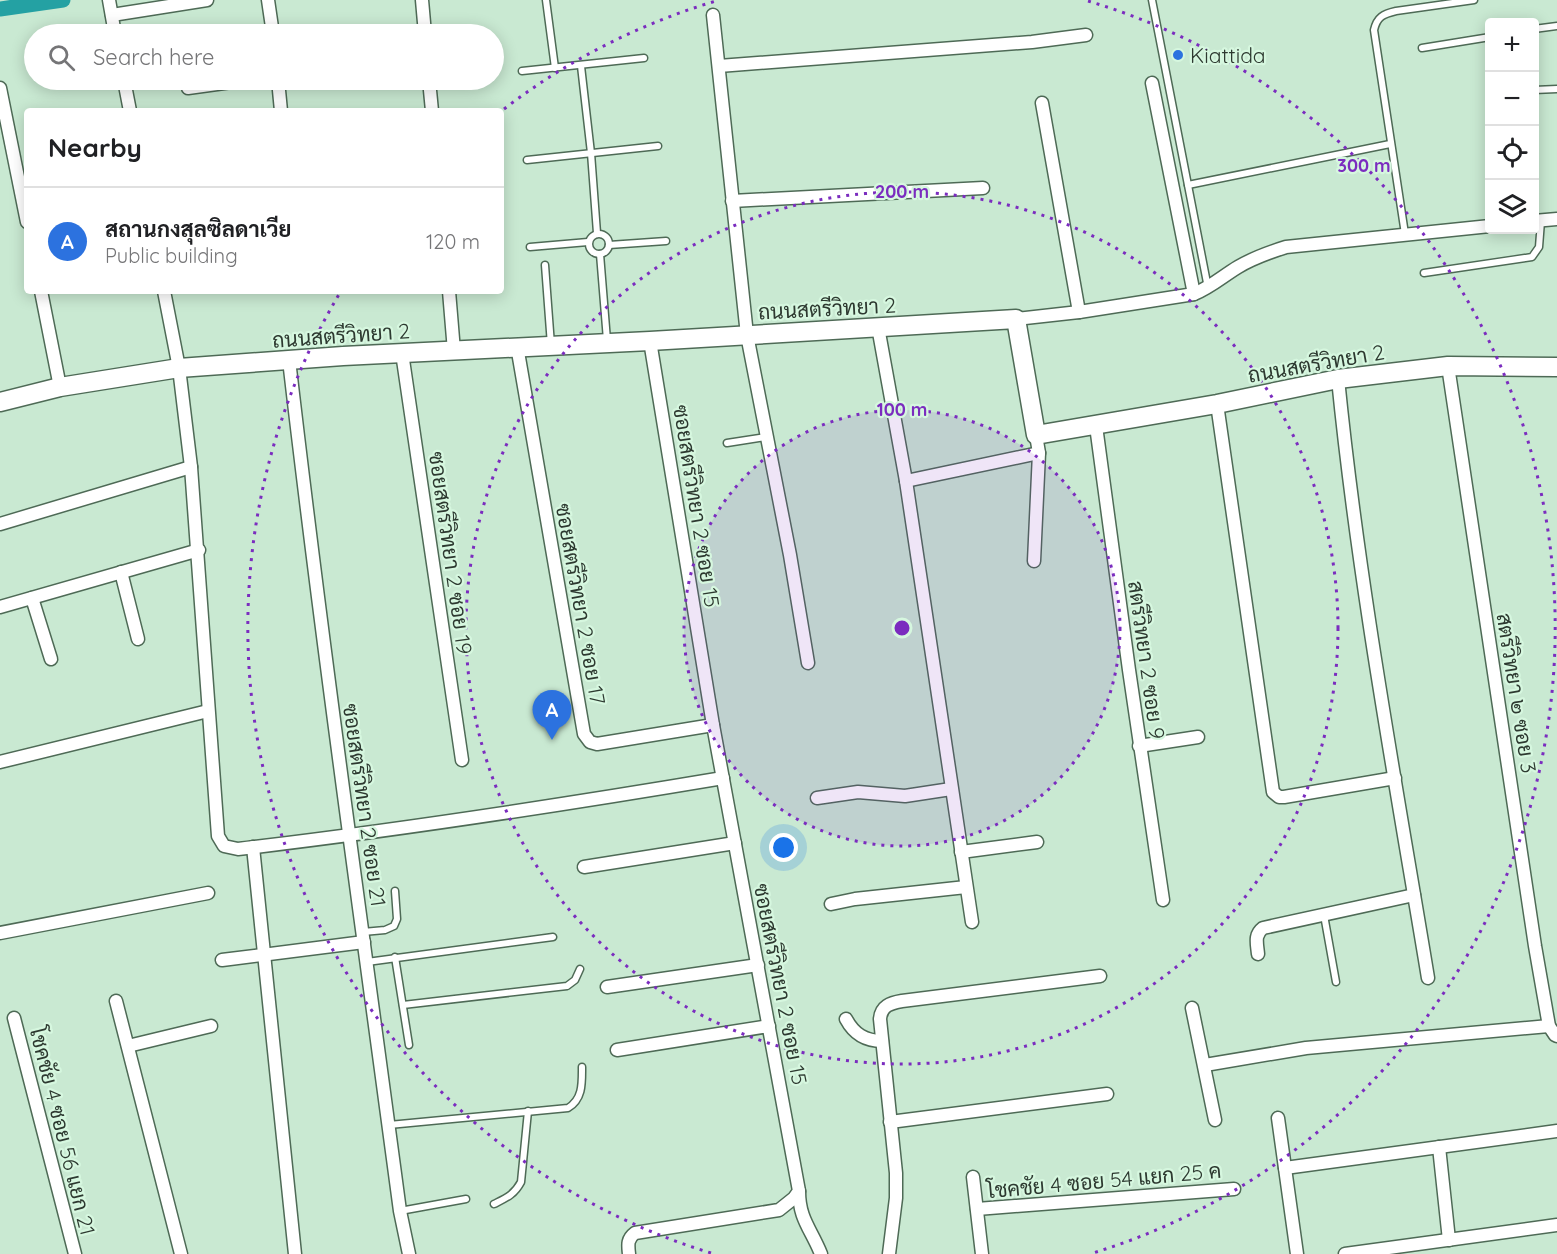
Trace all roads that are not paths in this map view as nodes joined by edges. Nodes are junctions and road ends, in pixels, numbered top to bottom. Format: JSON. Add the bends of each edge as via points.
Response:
{"nodes":[{"id":1,"x":207,"y":0,"type":"edge"},
{"id":2,"x":268,"y":0,"type":"edge"},
{"id":3,"x":422,"y":0,"type":"edge"},
{"id":4,"x":546,"y":0,"type":"edge"},
{"id":5,"x":1152,"y":0,"type":"edge"},
{"id":6,"x":1474,"y":0,"type":"edge"},
{"id":7,"x":109,"y":1,"type":"edge"},
{"id":8,"x":112,"y":15,"type":"junction"},
{"id":9,"x":713,"y":15,"type":"dead end"},
{"id":10,"x":113,"y":24,"type":"edge"},
{"id":11,"x":272,"y":24,"type":"edge"},
{"id":12,"x":424,"y":24,"type":"edge"},
{"id":13,"x":1557,"y":26,"type":"edge"},
{"id":14,"x":1539,"y":28,"type":"edge"},
{"id":15,"x":1086,"y":35,"type":"dead end"},
{"id":16,"x":1485,"y":38,"type":"edge"},
{"id":17,"x":1422,"y":48,"type":"dead end"},
{"id":18,"x":644,"y":58,"type":"dead end"},
{"id":19,"x":581,"y":66,"type":"junction"},
{"id":20,"x":719,"y":66,"type":"junction"},
{"id":21,"x":555,"y":68,"type":"junction"},
{"id":22,"x":522,"y":71,"type":"dead end"},
{"id":23,"x":1152,"y":83,"type":"dead end"},
{"id":24,"x":0,"y":88,"type":"edge"},
{"id":25,"x":1557,"y":89,"type":"edge"},
{"id":26,"x":126,"y":90,"type":"edge"},
{"id":27,"x":279,"y":90,"type":"edge"},
{"id":28,"x":430,"y":90,"type":"edge"},
{"id":29,"x":1539,"y":90,"type":"edge"},
{"id":30,"x":1042,"y":103,"type":"dead end"},
{"id":31,"x":129,"y":108,"type":"edge"},
{"id":32,"x":281,"y":108,"type":"edge"},
{"id":33,"x":432,"y":108,"type":"edge"},
{"id":34,"x":1390,"y":144,"type":"junction"},
{"id":35,"x":658,"y":146,"type":"dead end"},
{"id":36,"x":591,"y":153,"type":"junction"},
{"id":37,"x":527,"y":160,"type":"dead end"},
{"id":38,"x":1188,"y":185,"type":"junction"},
{"id":39,"x":983,"y":188,"type":"dead end"},
{"id":40,"x":732,"y":201,"type":"junction"},
{"id":41,"x":24,"y":207,"type":"edge"},
{"id":42,"x":1557,"y":219,"type":"edge"},
{"id":43,"x":1539,"y":221,"type":"edge"},
{"id":44,"x":1485,"y":226,"type":"edge"},
{"id":45,"x":597,"y":233,"type":"junction"},
{"id":46,"x":1405,"y":234,"type":"junction"},
{"id":47,"x":1538,"y":234,"type":"edge"},
{"id":48,"x":666,"y":241,"type":"dead end"},
{"id":49,"x":588,"y":242,"type":"junction"},
{"id":50,"x":609,"y":245,"type":"junction"},
{"id":51,"x":530,"y":247,"type":"dead end"},
{"id":52,"x":600,"y":254,"type":"junction"},
{"id":53,"x":545,"y":265,"type":"dead end"},
{"id":54,"x":1424,"y":273,"type":"dead end"},
{"id":55,"x":1208,"y":288,"type":"junction"},
{"id":56,"x":42,"y":294,"type":"edge"},
{"id":57,"x":165,"y":294,"type":"edge"},
{"id":58,"x":449,"y":294,"type":"edge"},
{"id":59,"x":1194,"y":294,"type":"junction"},
{"id":60,"x":1080,"y":312,"type":"junction"},
{"id":61,"x":1016,"y":319,"type":"junction"},
{"id":62,"x":878,"y":327,"type":"junction"},
{"id":63,"x":747,"y":335,"type":"junction"},
{"id":64,"x":650,"y":340,"type":"junction"},
{"id":65,"x":608,"y":342,"type":"junction"},
{"id":66,"x":551,"y":345,"type":"junction"},
{"id":67,"x":517,"y":346,"type":"junction"},
{"id":68,"x":454,"y":351,"type":"junction"},
{"id":69,"x":402,"y":353,"type":"junction"},
{"id":70,"x":289,"y":360,"type":"junction"},
{"id":71,"x":1448,"y":366,"type":"junction"},
{"id":72,"x":1557,"y":367,"type":"edge"},
{"id":73,"x":179,"y":368,"type":"junction"},
{"id":74,"x":1338,"y":379,"type":"junction"},
{"id":75,"x":60,"y":387,"type":"junction"},
{"id":76,"x":0,"y":402,"type":"edge"},
{"id":77,"x":1217,"y":404,"type":"junction"},
{"id":78,"x":1096,"y":426,"type":"junction"},
{"id":79,"x":1036,"y":435,"type":"junction"},
{"id":80,"x":766,"y":437,"type":"junction"},
{"id":81,"x":728,"y":443,"type":"dead end"},
{"id":82,"x":1039,"y":453,"type":"junction"},
{"id":83,"x":191,"y":467,"type":"junction"},
{"id":84,"x":906,"y":481,"type":"junction"},
{"id":85,"x":0,"y":524,"type":"edge"},
{"id":86,"x":198,"y":550,"type":"junction"},
{"id":87,"x":1034,"y":561,"type":"dead end"},
{"id":88,"x":122,"y":572,"type":"junction"},
{"id":89,"x":32,"y":598,"type":"junction"},
{"id":90,"x":0,"y":607,"type":"edge"},
{"id":91,"x":138,"y":639,"type":"dead end"},
{"id":92,"x":51,"y":659,"type":"dead end"},
{"id":93,"x":808,"y":663,"type":"dead end"},
{"id":94,"x":208,"y":711,"type":"junction"},
{"id":95,"x":713,"y":725,"type":"junction"},
{"id":96,"x":1198,"y":737,"type":"dead end"},
{"id":97,"x":1139,"y":746,"type":"junction"},
{"id":98,"x":462,"y":760,"type":"dead end"},
{"id":99,"x":0,"y":762,"type":"edge"},
{"id":100,"x":723,"y":778,"type":"junction"},
{"id":101,"x":1395,"y":778,"type":"junction"},
{"id":102,"x":951,"y":789,"type":"junction"},
{"id":103,"x":817,"y":798,"type":"dead end"},
{"id":104,"x":348,"y":835,"type":"junction"},
{"id":105,"x":1037,"y":842,"type":"dead end"},
{"id":106,"x":735,"y":843,"type":"junction"},
{"id":107,"x":253,"y":848,"type":"junction"},
{"id":108,"x":960,"y":852,"type":"junction"},
{"id":109,"x":584,"y":867,"type":"dead end"},
{"id":110,"x":966,"y":887,"type":"junction"},
{"id":111,"x":394,"y":891,"type":"dead end"},
{"id":112,"x":208,"y":893,"type":"dead end"},
{"id":113,"x":1414,"y":896,"type":"junction"},
{"id":114,"x":1163,"y":900,"type":"dead end"},
{"id":115,"x":831,"y":904,"type":"dead end"},
{"id":116,"x":1324,"y":914,"type":"junction"},
{"id":117,"x":972,"y":922,"type":"dead end"},
{"id":118,"x":0,"y":933,"type":"edge"},
{"id":119,"x":363,"y":937,"type":"junction"},
{"id":120,"x":553,"y":937,"type":"dead end"},
{"id":121,"x":1258,"y":954,"type":"dead end"},
{"id":122,"x":264,"y":955,"type":"junction"},
{"id":123,"x":395,"y":957,"type":"junction"},
{"id":124,"x":222,"y":960,"type":"dead end"},
{"id":125,"x":367,"y":962,"type":"junction"},
{"id":126,"x":758,"y":966,"type":"junction"},
{"id":127,"x":580,"y":969,"type":"dead end"},
{"id":128,"x":1100,"y":976,"type":"dead end"},
{"id":129,"x":1428,"y":978,"type":"dead end"},
{"id":130,"x":1336,"y":982,"type":"dead end"},
{"id":131,"x":607,"y":987,"type":"dead end"},
{"id":132,"x":116,"y":1000,"type":"dead end"},
{"id":133,"x":403,"y":1005,"type":"junction"},
{"id":134,"x":1192,"y":1008,"type":"dead end"},
{"id":135,"x":14,"y":1018,"type":"dead end"},
{"id":136,"x":846,"y":1019,"type":"dead end"},
{"id":137,"x":211,"y":1026,"type":"dead end"},
{"id":138,"x":769,"y":1026,"type":"junction"},
{"id":139,"x":1553,"y":1031,"type":"edge"},
{"id":140,"x":882,"y":1041,"type":"junction"},
{"id":141,"x":409,"y":1045,"type":"dead end"},
{"id":142,"x":128,"y":1046,"type":"junction"},
{"id":143,"x":617,"y":1050,"type":"dead end"},
{"id":144,"x":1205,"y":1065,"type":"junction"},
{"id":145,"x":582,"y":1066,"type":"dead end"},
{"id":146,"x":1107,"y":1094,"type":"dead end"},
{"id":147,"x":528,"y":1112,"type":"junction"},
{"id":148,"x":1278,"y":1118,"type":"dead end"},
{"id":149,"x":1215,"y":1120,"type":"dead end"},
{"id":150,"x":890,"y":1122,"type":"junction"},
{"id":151,"x":389,"y":1125,"type":"junction"},
{"id":152,"x":1557,"y":1131,"type":"edge"},
{"id":153,"x":1439,"y":1147,"type":"junction"},
{"id":154,"x":1285,"y":1168,"type":"junction"},
{"id":155,"x":973,"y":1177,"type":"dead end"},
{"id":156,"x":1234,"y":1189,"type":"dead end"},
{"id":157,"x":799,"y":1191,"type":"junction"},
{"id":158,"x":466,"y":1199,"type":"dead end"},
{"id":159,"x":494,"y":1203,"type":"dead end"},
{"id":160,"x":977,"y":1209,"type":"junction"},
{"id":161,"x":400,"y":1211,"type":"junction"},
{"id":162,"x":1557,"y":1225,"type":"edge"},
{"id":163,"x":1449,"y":1240,"type":"junction"},
{"id":164,"x":1426,"y":1248,"type":"edge"},
{"id":165,"x":75,"y":1254,"type":"edge"},
{"id":166,"x":181,"y":1254,"type":"edge"},
{"id":167,"x":295,"y":1254,"type":"edge"},
{"id":168,"x":409,"y":1254,"type":"edge"},
{"id":169,"x":629,"y":1254,"type":"edge"},
{"id":170,"x":821,"y":1254,"type":"edge"},
{"id":171,"x":889,"y":1254,"type":"edge"},
{"id":172,"x":982,"y":1254,"type":"edge"},
{"id":173,"x":1297,"y":1254,"type":"edge"},
{"id":174,"x":1345,"y":1254,"type":"edge"}],
"edges":[{"from":1,"to":8,"type":"street"},
{"from":2,"to":11,"type":"street"},
{"from":3,"to":12,"type":"street"},
{"from":4,"to":21,"type":"lane"},
{"from":5,"to":38,"type":"lane"},
{"from":6,"to":34,"type":"lane","via":[[1396,10],[1377,19],[1374,30]]},
{"from":7,"to":8,"type":"street"},
{"from":8,"to":10,"type":"street"},
{"from":9,"to":20,"type":"street"},
{"from":13,"to":14,"type":"lane"},
{"from":15,"to":20,"type":"street"},
{"from":16,"to":17,"type":"lane"},
{"from":18,"to":19,"type":"lane"},
{"from":19,"to":21,"type":"lane"},
{"from":19,"to":36,"type":"lane"},
{"from":20,"to":40,"type":"street"},
{"from":21,"to":22,"type":"lane"},
{"from":23,"to":59,"type":"street"},
{"from":24,"to":41,"type":"street"},
{"from":25,"to":29,"type":"lane"},
{"from":26,"to":31,"type":"street"},
{"from":27,"to":32,"type":"street"},
{"from":28,"to":33,"type":"street"},
{"from":30,"to":60,"type":"street"},
{"from":34,"to":38,"type":"lane"},
{"from":34,"to":46,"type":"lane"},
{"from":35,"to":36,"type":"lane"},
{"from":36,"to":37,"type":"lane"},
{"from":36,"to":45,"type":"lane"},
{"from":38,"to":55,"type":"lane"},
{"from":39,"to":40,"type":"street"},
{"from":40,"to":63,"type":"street"},
{"from":42,"to":43,"type":"street"},
{"from":44,"to":46,"type":"street"},
{"from":45,"to":49,"type":"lane"},
{"from":45,"to":50,"type":"lane","via":[[604,234]]},
{"from":46,"to":55,"type":"street","via":[[1286,247],[1238,267]]},
{"from":47,"to":54,"type":"lane","via":[[1539,247],[1532,257]]},
{"from":48,"to":50,"type":"lane"},
{"from":49,"to":51,"type":"lane"},
{"from":49,"to":52,"type":"lane","via":[[594,254]]},
{"from":50,"to":52,"type":"lane"},
{"from":52,"to":65,"type":"lane"},
{"from":53,"to":66,"type":"lane"},
{"from":55,"to":59,"type":"street"},
{"from":56,"to":75,"type":"street"},
{"from":57,"to":73,"type":"street"},
{"from":58,"to":68,"type":"street"},
{"from":59,"to":60,"type":"street"},
{"from":60,"to":61,"type":"street"},
{"from":61,"to":62,"type":"street","name":"ถนนสตรีวิทยา 2"},
{"from":61,"to":79,"type":"street"},
{"from":62,"to":63,"type":"street","name":"ถนนสตรีวิทยา 2"},
{"from":62,"to":84,"type":"street"},
{"from":63,"to":64,"type":"street","name":"ถนนสตรีวิทยา 2"},
{"from":63,"to":80,"type":"street"},
{"from":64,"to":65,"type":"street","name":"ถนนสตรีวิทยา 2"},
{"from":64,"to":95,"type":"street","name":"ซอยสตรีวิทยา 2 ซอย 15"},
{"from":65,"to":66,"type":"street","name":"ถนนสตรีวิทยา 2"},
{"from":66,"to":67,"type":"street","name":"ถนนสตรีวิทยา 2"},
{"from":67,"to":68,"type":"street","name":"ถนนสตรีวิทยา 2"},
{"from":67,"to":95,"type":"street","name":"ซอยสตรีวิทยา 2 ซอย 17","via":[[584,734],[597,744]]},
{"from":68,"to":69,"type":"street","name":"ถนนสตรีวิทยา 2"},
{"from":69,"to":70,"type":"street","name":"ถนนสตรีวิทยา 2"},
{"from":69,"to":98,"type":"street","name":"ซอยสตรีวิทยา 2 ซอย 19"},
{"from":70,"to":73,"type":"street","name":"ถนนสตรีวิทยา 2"},
{"from":70,"to":104,"type":"street","name":"ซอยสตรีวิทยา 2 ซอย 21"},
{"from":71,"to":72,"type":"street","name":"ถนนสตรีวิทยา 2"},
{"from":71,"to":74,"type":"street","name":"ถนนสตรีวิทยา 2"},
{"from":71,"to":139,"type":"street","name":"สตรีวิทยา ๒ ซอย 3"},
{"from":73,"to":75,"type":"street","name":"ถนนสตรีวิทยา 2"},
{"from":73,"to":83,"type":"street"},
{"from":74,"to":77,"type":"street","name":"ถนนสตรีวิทยา 2"},
{"from":74,"to":101,"type":"street"},
{"from":75,"to":76,"type":"street","name":"ถนนสตรีวิทยา 2"},
{"from":77,"to":78,"type":"street","name":"ถนนสตรีวิทยา 2"},
{"from":77,"to":101,"type":"street","via":[[1273,792],[1284,797]]},
{"from":78,"to":79,"type":"street","name":"ถนนสตรีวิทยา 2"},
{"from":78,"to":97,"type":"street","name":"สตรีวิทยา 2 ซอย 9"},
{"from":79,"to":82,"type":"street"},
{"from":80,"to":81,"type":"lane"},
{"from":80,"to":93,"type":"street"},
{"from":82,"to":84,"type":"street"},
{"from":82,"to":87,"type":"street"},
{"from":83,"to":85,"type":"street"},
{"from":83,"to":86,"type":"street"},
{"from":84,"to":102,"type":"street"},
{"from":86,"to":88,"type":"street"},
{"from":86,"to":94,"type":"street"},
{"from":88,"to":89,"type":"street"},
{"from":88,"to":91,"type":"street"},
{"from":89,"to":90,"type":"street"},
{"from":89,"to":92,"type":"street"},
{"from":94,"to":99,"type":"street"},
{"from":94,"to":107,"type":"street","via":[[218,836],[224,846]]},
{"from":95,"to":100,"type":"street","name":"ซอยสตรีวิทยา 2 ซอย 15"},
{"from":96,"to":97,"type":"street"},
{"from":97,"to":114,"type":"street","name":"สตรีวิทยา 2 ซอย 9"},
{"from":100,"to":104,"type":"street"},
{"from":100,"to":106,"type":"street","name":"ซอยสตรีวิทยา 2 ซอย 15"},
{"from":101,"to":113,"type":"street"},
{"from":102,"to":103,"type":"street","via":[[905,795],[858,792]]},
{"from":102,"to":108,"type":"street"},
{"from":104,"to":107,"type":"street"},
{"from":104,"to":119,"type":"street","name":"ซอยสตรีวิทยา 2 ซอย 21"},
{"from":105,"to":108,"type":"street"},
{"from":106,"to":109,"type":"street"},
{"from":106,"to":126,"type":"street","name":"ซอยสตรีวิทยา 2 ซอย 15"},
{"from":107,"to":122,"type":"street"},
{"from":108,"to":110,"type":"street"},
{"from":110,"to":115,"type":"street"},
{"from":110,"to":117,"type":"street"},
{"from":111,"to":119,"type":"lane","via":[[394,926]]},
{"from":112,"to":118,"type":"street"},
{"from":113,"to":116,"type":"street"},
{"from":113,"to":129,"type":"street"},
{"from":116,"to":121,"type":"street","via":[[1263,928],[1256,938]]},
{"from":116,"to":130,"type":"lane"},
{"from":119,"to":122,"type":"street"},
{"from":119,"to":125,"type":"street","name":"ซอยสตรีวิทยา 2 ซอย 21"},
{"from":120,"to":123,"type":"lane"},
{"from":122,"to":124,"type":"street"},
{"from":122,"to":167,"type":"street"},
{"from":123,"to":125,"type":"lane"},
{"from":123,"to":133,"type":"lane"},
{"from":125,"to":151,"type":"street","name":"ซอยสตรีวิทยา 2 ซอย 21"},
{"from":126,"to":131,"type":"street"},
{"from":126,"to":138,"type":"street","name":"ซอยสตรีวิทยา 2 ซอย 15"},
{"from":127,"to":133,"type":"lane","via":[[567,986]]},
{"from":128,"to":140,"type":"street","via":[[893,1003],[881,1012]]},
{"from":132,"to":142,"type":"street"},
{"from":133,"to":141,"type":"lane"},
{"from":134,"to":144,"type":"street"},
{"from":135,"to":165,"type":"street","name":"โชคชัย 4 ซอย 56 แยก 21"},
{"from":136,"to":140,"type":"street","via":[[852,1030],[863,1037]]},
{"from":137,"to":142,"type":"street"},
{"from":138,"to":143,"type":"street"},
{"from":138,"to":157,"type":"street","name":"ซอยสตรีวิทยา 2 ซอย 15"},
{"from":139,"to":144,"type":"street","via":[[1306,1048]]},
{"from":140,"to":150,"type":"street"},
{"from":142,"to":166,"type":"street"},
{"from":144,"to":149,"type":"street"},
{"from":145,"to":147,"type":"lane","via":[[576,1104]]},
{"from":146,"to":150,"type":"street"},
{"from":147,"to":151,"type":"lane"},
{"from":147,"to":159,"type":"lane","via":[[521,1182],[509,1197]]},
{"from":148,"to":154,"type":"street"},
{"from":150,"to":171,"type":"street","via":[[896,1198]]},
{"from":151,"to":161,"type":"street","name":"ซอยสตรีวิทยา 2 ซอย 21"},
{"from":152,"to":153,"type":"street"},
{"from":153,"to":154,"type":"street"},
{"from":153,"to":163,"type":"street"},
{"from":154,"to":173,"type":"street"},
{"from":155,"to":160,"type":"street"},
{"from":156,"to":160,"type":"street","name":"โชคชัย 4 ซอย 54 แยก 25 ค"},
{"from":157,"to":169,"type":"street","via":[[779,1210],[635,1233],[628,1243]]},
{"from":157,"to":170,"type":"street","name":"ซอยสตรีวิทยา 2 ซอย 15","via":[[803,1220]]},
{"from":158,"to":161,"type":"lane"},
{"from":160,"to":172,"type":"street"},
{"from":161,"to":168,"type":"street","name":"ซอยสตรีวิทยา 2 ซอย 21"},
{"from":162,"to":163,"type":"street"},
{"from":163,"to":164,"type":"street"},
{"from":164,"to":174,"type":"street"}]}
